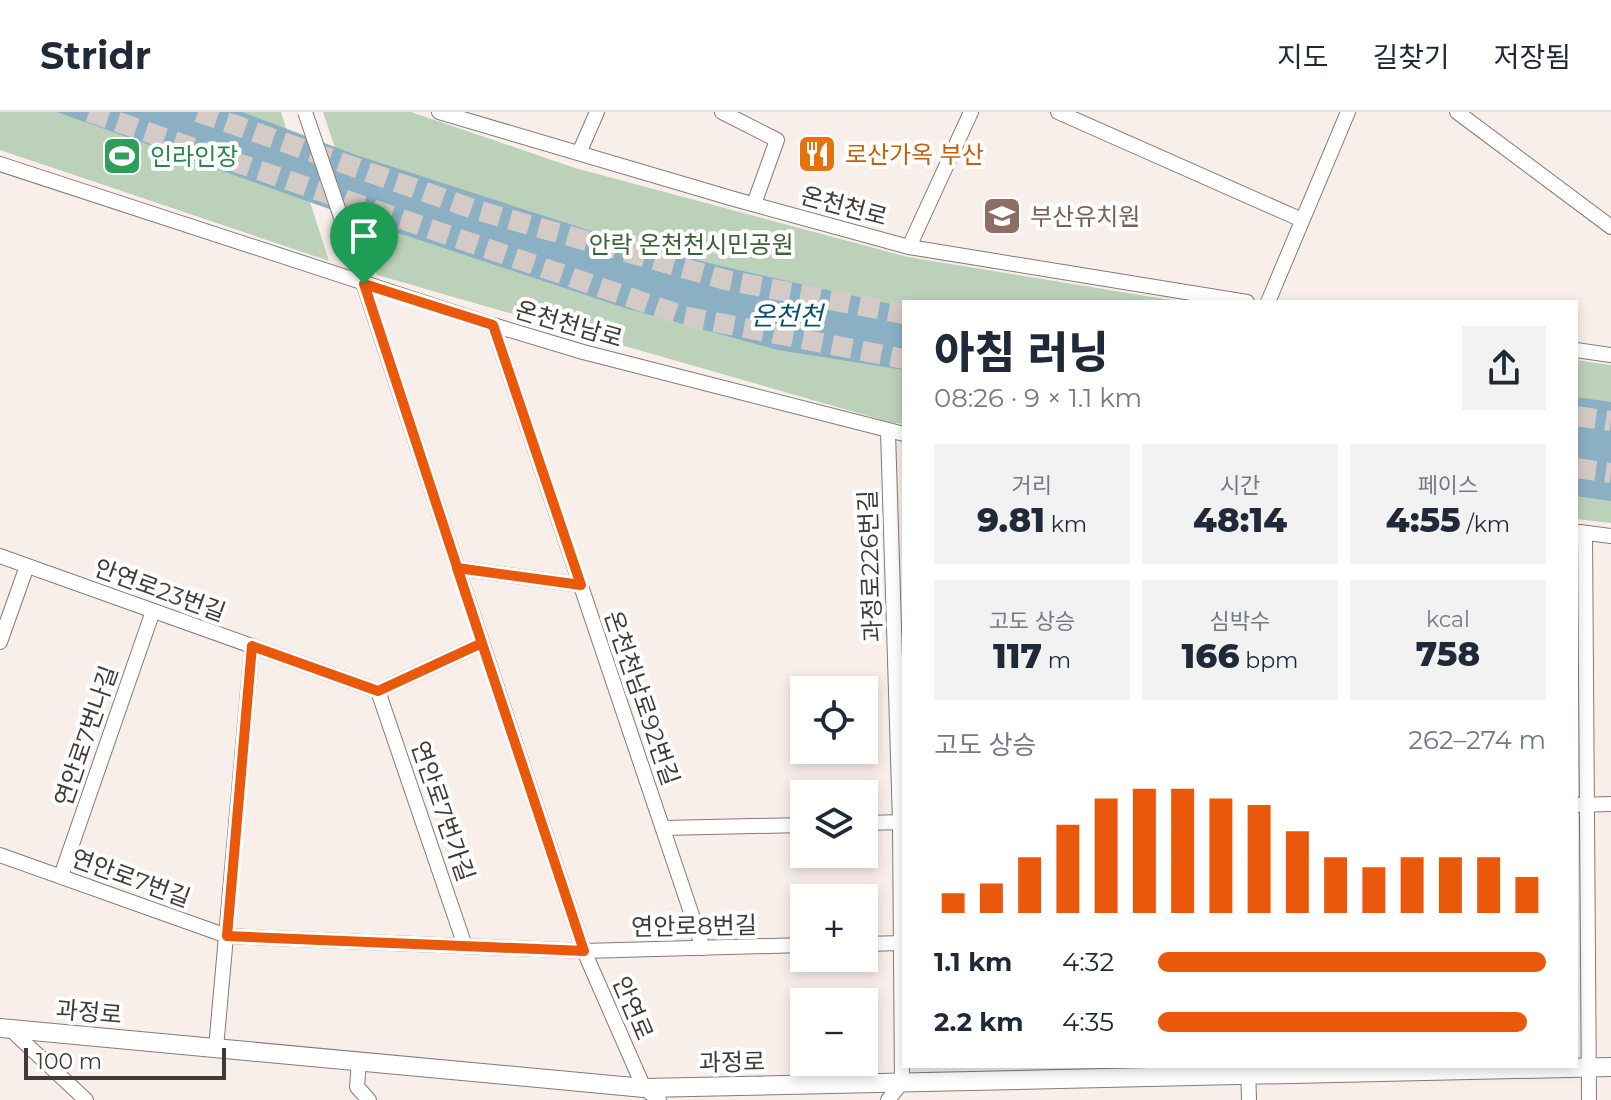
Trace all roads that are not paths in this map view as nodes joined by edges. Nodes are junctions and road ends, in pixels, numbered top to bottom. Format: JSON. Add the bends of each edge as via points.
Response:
{"nodes":[{"id":1,"x":305,"y":112,"type":"edge"},
{"id":2,"x":439,"y":112,"type":"edge"},
{"id":3,"x":597,"y":112,"type":"edge"},
{"id":4,"x":722,"y":112,"type":"edge"},
{"id":5,"x":971,"y":112,"type":"edge"},
{"id":6,"x":1058,"y":112,"type":"edge"},
{"id":7,"x":1348,"y":112,"type":"edge"},
{"id":8,"x":1457,"y":112,"type":"edge"},
{"id":9,"x":483,"y":119,"type":"edge"},
{"id":10,"x":579,"y":153,"type":"junction"},
{"id":11,"x":0,"y":164,"type":"edge"},
{"id":12,"x":754,"y":204,"type":"junction"},
{"id":13,"x":1302,"y":220,"type":"junction"},
{"id":14,"x":1611,"y":227,"type":"edge"},
{"id":15,"x":909,"y":247,"type":"junction"},
{"id":16,"x":364,"y":284,"type":"junction"},
{"id":17,"x":1235,"y":300,"type":"edge"},
{"id":18,"x":1269,"y":300,"type":"edge"},
{"id":19,"x":493,"y":325,"type":"junction"},
{"id":20,"x":1578,"y":350,"type":"edge"},
{"id":21,"x":1611,"y":355,"type":"edge"},
{"id":22,"x":888,"y":432,"type":"junction"},
{"id":23,"x":902,"y":434,"type":"edge"},
{"id":24,"x":1581,"y":532,"type":"edge"},
{"id":25,"x":1611,"y":536,"type":"edge"},
{"id":26,"x":0,"y":556,"type":"edge"},
{"id":27,"x":27,"y":566,"type":"junction"},
{"id":28,"x":457,"y":568,"type":"junction"},
{"id":29,"x":581,"y":585,"type":"junction"},
{"id":30,"x":153,"y":611,"type":"junction"},
{"id":31,"x":0,"y":642,"type":"edge"},
{"id":32,"x":482,"y":643,"type":"junction"},
{"id":33,"x":252,"y":646,"type":"junction"},
{"id":34,"x":378,"y":691,"type":"junction"},
{"id":35,"x":1611,"y":804,"type":"edge"},
{"id":36,"x":1582,"y":805,"type":"edge"},
{"id":37,"x":902,"y":822,"type":"edge"},
{"id":38,"x":878,"y":823,"type":"edge"},
{"id":39,"x":790,"y":825,"type":"edge"},
{"id":40,"x":663,"y":828,"type":"junction"},
{"id":41,"x":0,"y":855,"type":"edge"},
{"id":42,"x":61,"y":876,"type":"junction"},
{"id":43,"x":1582,"y":926,"type":"edge"},
{"id":44,"x":227,"y":936,"type":"junction"},
{"id":45,"x":902,"y":943,"type":"edge"},
{"id":46,"x":878,"y":944,"type":"edge"},
{"id":47,"x":790,"y":945,"type":"edge"},
{"id":48,"x":465,"y":946,"type":"junction"},
{"id":49,"x":703,"y":948,"type":"junction"},
{"id":50,"x":584,"y":951,"type":"junction"},
{"id":51,"x":5,"y":1028,"type":"edge"},
{"id":52,"x":216,"y":1048,"type":"junction"},
{"id":53,"x":359,"y":1061,"type":"junction"},
{"id":54,"x":1578,"y":1067,"type":"edge"},
{"id":55,"x":1589,"y":1067,"type":"junction"},
{"id":56,"x":1611,"y":1067,"type":"edge"},
{"id":57,"x":1475,"y":1068,"type":"edge"},
{"id":58,"x":1248,"y":1070,"type":"edge"},
{"id":59,"x":902,"y":1082,"type":"junction"},
{"id":60,"x":644,"y":1088,"type":"junction"},
{"id":61,"x":86,"y":1100,"type":"edge"},
{"id":62,"x":369,"y":1100,"type":"edge"},
{"id":63,"x":659,"y":1100,"type":"edge"},
{"id":64,"x":888,"y":1100,"type":"edge"},
{"id":65,"x":1249,"y":1100,"type":"edge"},
{"id":66,"x":1589,"y":1100,"type":"edge"}],
"edges":[{"from":1,"to":16,"type":"street","name":"안연로","bridge":true},
{"from":2,"to":9,"type":"street","name":"온천천로"},
{"from":3,"to":10,"type":"street"},
{"from":4,"to":12,"type":"street","via":[[777,140]]},
{"from":5,"to":15,"type":"street"},
{"from":6,"to":13,"type":"street"},
{"from":7,"to":13,"type":"street"},
{"from":8,"to":14,"type":"street"},
{"from":9,"to":10,"type":"street","name":"온천천로"},
{"from":10,"to":12,"type":"street","name":"온천천로"},
{"from":11,"to":16,"type":"street","name":"온천천남로"},
{"from":12,"to":15,"type":"street","name":"온천천로"},
{"from":13,"to":18,"type":"street"},
{"from":15,"to":17,"type":"street","name":"온천천로"},
{"from":16,"to":19,"type":"street","name":"온천천남로"},
{"from":16,"to":28,"type":"street","name":"안연로"},
{"from":19,"to":22,"type":"street","name":"온천천남로"},
{"from":19,"to":29,"type":"street","name":"온천천남로92번길"},
{"from":20,"to":21,"type":"street"},
{"from":22,"to":23,"type":"street","name":"온천천남로"},
{"from":22,"to":37,"type":"street","name":"과정로226번길"},
{"from":24,"to":25,"type":"street"},
{"from":24,"to":36,"type":"street"},
{"from":26,"to":27,"type":"street","name":"안연로23번길"},
{"from":27,"to":30,"type":"street","name":"안연로23번길"},
{"from":27,"to":31,"type":"street"},
{"from":28,"to":29,"type":"street"},
{"from":28,"to":32,"type":"street","name":"안연로"},
{"from":29,"to":40,"type":"street","name":"온천천남로92번길"},
{"from":30,"to":33,"type":"street","name":"안연로23번길"},
{"from":30,"to":42,"type":"street","name":"연안로7번나길"},
{"from":32,"to":34,"type":"street"},
{"from":32,"to":50,"type":"street","name":"안연로"},
{"from":33,"to":34,"type":"street","name":"안연로23번길"},
{"from":33,"to":44,"type":"street"},
{"from":34,"to":48,"type":"street","name":"연안로7번가길"},
{"from":35,"to":36,"type":"street"},
{"from":36,"to":43,"type":"street"},
{"from":37,"to":38,"type":"street"},
{"from":37,"to":45,"type":"street","name":"과정로226번길"},
{"from":39,"to":40,"type":"street"},
{"from":40,"to":49,"type":"street","name":"온천천남로92번길"},
{"from":41,"to":42,"type":"street","name":"연안로7번길"},
{"from":42,"to":44,"type":"street","name":"연안로7번길"},
{"from":43,"to":55,"type":"street"},
{"from":44,"to":48,"type":"street","name":"연안로7번길"},
{"from":44,"to":52,"type":"street"},
{"from":45,"to":46,"type":"street"},
{"from":45,"to":59,"type":"street","name":"과정로226번길"},
{"from":47,"to":49,"type":"street","name":"연안로8번길"},
{"from":48,"to":50,"type":"street","name":"연안로7번길"},
{"from":49,"to":50,"type":"street","name":"연안로8번길"},
{"from":50,"to":60,"type":"street","name":"안연로"},
{"from":51,"to":52,"type":"main road","name":"과정로"},
{"from":51,"to":61,"type":"street"},
{"from":52,"to":53,"type":"main road","name":"과정로"},
{"from":53,"to":60,"type":"main road","name":"과정로"},
{"from":53,"to":62,"type":"street","via":[[357,1087]]},
{"from":54,"to":55,"type":"main road","name":"과정로"},
{"from":55,"to":56,"type":"main road","name":"과정로"},
{"from":55,"to":66,"type":"street"},
{"from":57,"to":58,"type":"main road","name":"과정로"},
{"from":58,"to":59,"type":"main road","name":"과정로"},
{"from":58,"to":65,"type":"street"},
{"from":59,"to":60,"type":"main road","name":"과정로"},
{"from":59,"to":64,"type":"street"},
{"from":60,"to":63,"type":"street"}]}
